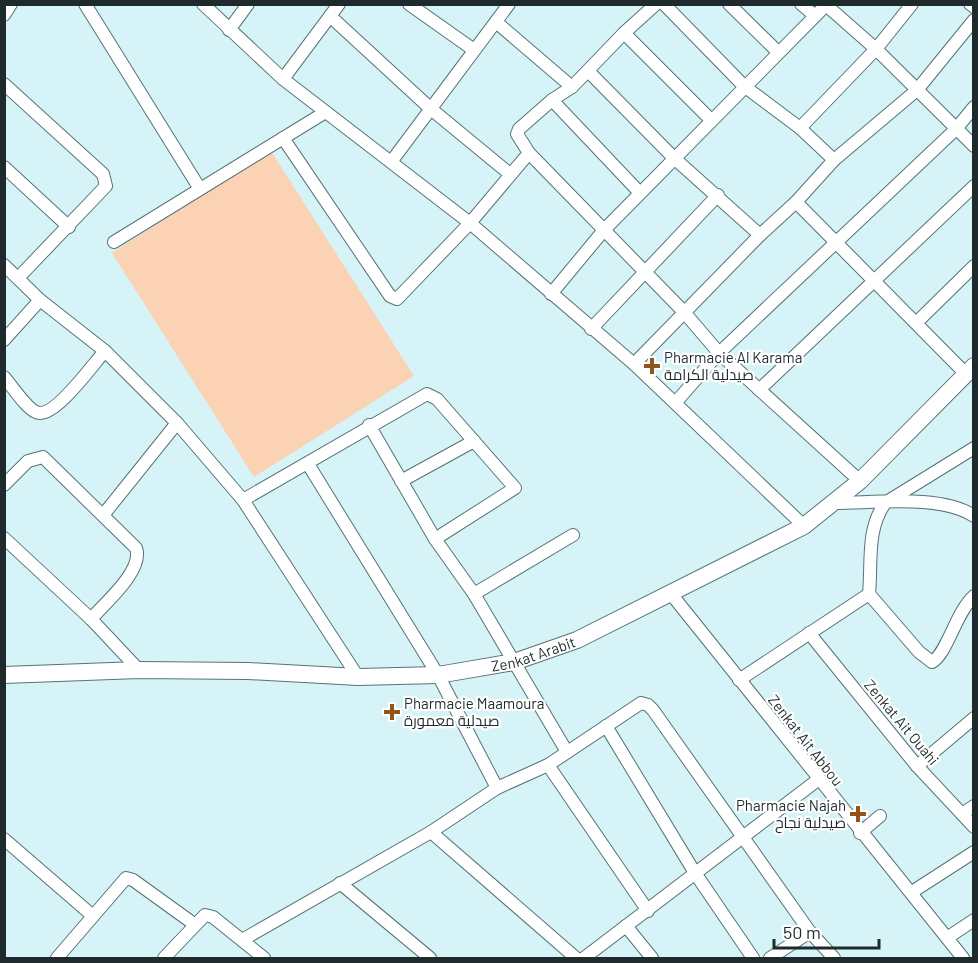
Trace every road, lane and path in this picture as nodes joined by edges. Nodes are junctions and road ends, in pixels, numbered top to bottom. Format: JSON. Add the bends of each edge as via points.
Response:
{"nodes":[{"id":1,"x":11,"y":4,"type":"edge"},
{"id":2,"x":85,"y":4,"type":"edge"},
{"id":3,"x":203,"y":4,"type":"edge"},
{"id":4,"x":248,"y":4,"type":"edge"},
{"id":5,"x":339,"y":4,"type":"edge"},
{"id":6,"x":409,"y":4,"type":"edge"},
{"id":7,"x":656,"y":4,"type":"edge"},
{"id":8,"x":664,"y":4,"type":"edge"},
{"id":9,"x":729,"y":4,"type":"edge"},
{"id":10,"x":801,"y":4,"type":"edge"},
{"id":11,"x":912,"y":4,"type":"edge"},
{"id":12,"x":826,"y":5,"type":"edge"},
{"id":13,"x":504,"y":7,"type":"edge"},
{"id":14,"x":4,"y":15,"type":"edge"},
{"id":15,"x":814,"y":15,"type":"junction"},
{"id":16,"x":330,"y":16,"type":"junction"},
{"id":17,"x":974,"y":21,"type":"edge"},
{"id":18,"x":496,"y":22,"type":"junction"},
{"id":19,"x":229,"y":30,"type":"junction"},
{"id":20,"x":624,"y":33,"type":"junction"},
{"id":21,"x":876,"y":49,"type":"junction"},
{"id":22,"x":474,"y":50,"type":"junction"},
{"id":23,"x":778,"y":52,"type":"junction"},
{"id":24,"x":588,"y":71,"type":"junction"},
{"id":25,"x":283,"y":80,"type":"junction"},
{"id":26,"x":4,"y":84,"type":"edge"},
{"id":27,"x":744,"y":86,"type":"junction"},
{"id":28,"x":572,"y":87,"type":"junction"},
{"id":29,"x":917,"y":90,"type":"junction"},
{"id":30,"x":552,"y":100,"type":"junction"},
{"id":31,"x":974,"y":107,"type":"edge"},
{"id":32,"x":431,"y":109,"type":"junction"},
{"id":33,"x":324,"y":112,"type":"junction"},
{"id":34,"x":711,"y":120,"type":"junction"},
{"id":35,"x":800,"y":128,"type":"junction"},
{"id":36,"x":956,"y":129,"type":"junction"},
{"id":37,"x":283,"y":138,"type":"junction"},
{"id":38,"x":974,"y":146,"type":"edge"},
{"id":39,"x":529,"y":153,"type":"junction"},
{"id":40,"x":674,"y":158,"type":"junction"},
{"id":41,"x":834,"y":160,"type":"junction"},
{"id":42,"x":391,"y":162,"type":"junction"},
{"id":43,"x":4,"y":167,"type":"edge"},
{"id":44,"x":510,"y":174,"type":"junction"},
{"id":45,"x":974,"y":186,"type":"edge"},
{"id":46,"x":200,"y":189,"type":"junction"},
{"id":47,"x":640,"y":193,"type":"junction"},
{"id":48,"x":718,"y":195,"type":"junction"},
{"id":49,"x":796,"y":202,"type":"junction"},
{"id":50,"x":470,"y":223,"type":"junction"},
{"id":51,"x":69,"y":227,"type":"junction"},
{"id":52,"x":604,"y":230,"type":"junction"},
{"id":53,"x":760,"y":235,"type":"junction"},
{"id":54,"x":114,"y":242,"type":"dead end"},
{"id":55,"x":838,"y":243,"type":"junction"},
{"id":56,"x":4,"y":265,"type":"edge"},
{"id":57,"x":974,"y":266,"type":"edge"},
{"id":58,"x":644,"y":272,"type":"junction"},
{"id":59,"x":18,"y":278,"type":"junction"},
{"id":60,"x":874,"y":280,"type":"junction"},
{"id":61,"x":551,"y":294,"type":"junction"},
{"id":62,"x":40,"y":300,"type":"junction"},
{"id":63,"x":684,"y":312,"type":"junction"},
{"id":64,"x":916,"y":323,"type":"junction"},
{"id":65,"x":591,"y":329,"type":"junction"},
{"id":66,"x":4,"y":340,"type":"edge"},
{"id":67,"x":105,"y":351,"type":"junction"},
{"id":68,"x":719,"y":353,"type":"junction"},
{"id":69,"x":634,"y":364,"type":"junction"},
{"id":70,"x":970,"y":370,"type":"edge"},
{"id":71,"x":4,"y":377,"type":"edge"},
{"id":72,"x":759,"y":390,"type":"junction"},
{"id":73,"x":676,"y":402,"type":"junction"},
{"id":74,"x":177,"y":423,"type":"junction"},
{"id":75,"x":369,"y":425,"type":"junction"},
{"id":76,"x":474,"y":441,"type":"junction"},
{"id":77,"x":974,"y":448,"type":"edge"},
{"id":78,"x":308,"y":464,"type":"junction"},
{"id":79,"x":401,"y":481,"type":"junction"},
{"id":80,"x":860,"y":481,"type":"junction"},
{"id":81,"x":4,"y":485,"type":"edge"},
{"id":82,"x":243,"y":500,"type":"junction"},
{"id":83,"x":835,"y":503,"type":"junction"},
{"id":84,"x":885,"y":503,"type":"junction"},
{"id":85,"x":104,"y":514,"type":"junction"},
{"id":86,"x":974,"y":516,"type":"edge"},
{"id":87,"x":804,"y":526,"type":"junction"},
{"id":88,"x":573,"y":535,"type":"dead end"},
{"id":89,"x":4,"y":538,"type":"edge"},
{"id":90,"x":435,"y":539,"type":"junction"},
{"id":91,"x":474,"y":594,"type":"junction"},
{"id":92,"x":869,"y":594,"type":"junction"},
{"id":93,"x":672,"y":595,"type":"junction"},
{"id":94,"x":974,"y":596,"type":"edge"},
{"id":95,"x":91,"y":619,"type":"junction"},
{"id":96,"x":809,"y":633,"type":"junction"},
{"id":97,"x":514,"y":662,"type":"junction"},
{"id":98,"x":139,"y":670,"type":"junction"},
{"id":99,"x":4,"y":675,"type":"edge"},
{"id":100,"x":438,"y":675,"type":"junction"},
{"id":101,"x":358,"y":677,"type":"junction"},
{"id":102,"x":739,"y":680,"type":"junction"},
{"id":103,"x":974,"y":718,"type":"edge"},
{"id":104,"x":606,"y":726,"type":"junction"},
{"id":105,"x":567,"y":753,"type":"junction"},
{"id":106,"x":548,"y":765,"type":"junction"},
{"id":107,"x":917,"y":766,"type":"junction"},
{"id":108,"x":819,"y":779,"type":"junction"},
{"id":109,"x":496,"y":788,"type":"junction"},
{"id":110,"x":974,"y":806,"type":"edge"},
{"id":111,"x":962,"y":814,"type":"junction"},
{"id":112,"x":880,"y":816,"type":"dead end"},
{"id":113,"x":974,"y":827,"type":"edge"},
{"id":114,"x":431,"y":832,"type":"junction"},
{"id":115,"x":860,"y":833,"type":"junction"},
{"id":116,"x":741,"y":837,"type":"junction"},
{"id":117,"x":4,"y":839,"type":"edge"},
{"id":118,"x":974,"y":852,"type":"edge"},
{"id":119,"x":694,"y":873,"type":"junction"},
{"id":120,"x":340,"y":883,"type":"junction"},
{"id":121,"x":912,"y":892,"type":"junction"},
{"id":122,"x":648,"y":911,"type":"junction"},
{"id":123,"x":93,"y":916,"type":"junction"},
{"id":124,"x":974,"y":920,"type":"edge"},
{"id":125,"x":194,"y":924,"type":"junction"},
{"id":126,"x":626,"y":926,"type":"junction"},
{"id":127,"x":810,"y":932,"type":"junction"},
{"id":128,"x":947,"y":938,"type":"junction"},
{"id":129,"x":243,"y":940,"type":"junction"},
{"id":130,"x":57,"y":958,"type":"edge"},
{"id":131,"x":164,"y":958,"type":"edge"},
{"id":132,"x":264,"y":958,"type":"edge"},
{"id":133,"x":430,"y":958,"type":"edge"},
{"id":134,"x":576,"y":958,"type":"edge"},
{"id":135,"x":584,"y":958,"type":"edge"},
{"id":136,"x":652,"y":958,"type":"edge"},
{"id":137,"x":753,"y":958,"type":"edge"},
{"id":138,"x":770,"y":958,"type":"edge"},
{"id":139,"x":834,"y":958,"type":"edge"},
{"id":140,"x":963,"y":958,"type":"edge"}],
"edges":[{"from":1,"to":14,"type":"street"},
{"from":2,"to":46,"type":"street"},
{"from":3,"to":19,"type":"street"},
{"from":4,"to":19,"type":"street"},
{"from":5,"to":16,"type":"street"},
{"from":6,"to":22,"type":"street"},
{"from":7,"to":20,"type":"street"},
{"from":8,"to":27,"type":"street"},
{"from":9,"to":23,"type":"street"},
{"from":10,"to":15,"type":"street"},
{"from":11,"to":21,"type":"street"},
{"from":12,"to":15,"type":"street"},
{"from":12,"to":21,"type":"street"},
{"from":13,"to":18,"type":"street"},
{"from":15,"to":23,"type":"street"},
{"from":16,"to":25,"type":"street"},
{"from":16,"to":32,"type":"street"},
{"from":17,"to":29,"type":"street"},
{"from":18,"to":22,"type":"street"},
{"from":18,"to":28,"type":"street"},
{"from":19,"to":25,"type":"street"},
{"from":20,"to":24,"type":"street"},
{"from":20,"to":34,"type":"street"},
{"from":21,"to":29,"type":"street"},
{"from":21,"to":35,"type":"street"},
{"from":22,"to":32,"type":"street"},
{"from":23,"to":27,"type":"street"},
{"from":24,"to":28,"type":"street"},
{"from":24,"to":40,"type":"street"},
{"from":25,"to":33,"type":"street"},
{"from":26,"to":51,"type":"street","via":[[105,177],[104,190]]},
{"from":27,"to":34,"type":"street"},
{"from":27,"to":35,"type":"street"},
{"from":28,"to":30,"type":"street"},
{"from":29,"to":36,"type":"street"},
{"from":29,"to":41,"type":"street"},
{"from":30,"to":39,"type":"street","via":[[518,131]]},
{"from":30,"to":47,"type":"street"},
{"from":31,"to":36,"type":"street"},
{"from":32,"to":42,"type":"street"},
{"from":32,"to":44,"type":"street"},
{"from":33,"to":37,"type":"street"},
{"from":33,"to":42,"type":"street"},
{"from":34,"to":40,"type":"street"},
{"from":35,"to":41,"type":"street"},
{"from":36,"to":38,"type":"street"},
{"from":36,"to":55,"type":"street"},
{"from":37,"to":46,"type":"street"},
{"from":37,"to":50,"type":"street","via":[[393,299],[402,297]]},
{"from":39,"to":44,"type":"street"},
{"from":39,"to":52,"type":"street"},
{"from":40,"to":47,"type":"street"},
{"from":40,"to":48,"type":"street"},
{"from":41,"to":49,"type":"street"},
{"from":42,"to":50,"type":"street"},
{"from":43,"to":51,"type":"street"},
{"from":44,"to":50,"type":"street"},
{"from":45,"to":60,"type":"street"},
{"from":46,"to":54,"type":"street"},
{"from":47,"to":52,"type":"street"},
{"from":48,"to":53,"type":"street"},
{"from":48,"to":58,"type":"street"},
{"from":49,"to":53,"type":"street"},
{"from":49,"to":55,"type":"street"},
{"from":50,"to":61,"type":"street"},
{"from":51,"to":59,"type":"street"},
{"from":52,"to":58,"type":"street"},
{"from":52,"to":61,"type":"street"},
{"from":53,"to":63,"type":"street"},
{"from":55,"to":60,"type":"street"},
{"from":55,"to":68,"type":"street"},
{"from":56,"to":59,"type":"street"},
{"from":57,"to":64,"type":"street"},
{"from":58,"to":63,"type":"street"},
{"from":58,"to":65,"type":"street"},
{"from":59,"to":62,"type":"street"},
{"from":60,"to":64,"type":"street"},
{"from":60,"to":72,"type":"street"},
{"from":61,"to":65,"type":"street"},
{"from":62,"to":66,"type":"street"},
{"from":62,"to":67,"type":"street"},
{"from":63,"to":68,"type":"street"},
{"from":63,"to":69,"type":"street"},
{"from":64,"to":70,"type":"street"},
{"from":65,"to":69,"type":"street"},
{"from":67,"to":71,"type":"street","via":[[56,408],[43,414],[35,412]]},
{"from":67,"to":74,"type":"street"},
{"from":68,"to":72,"type":"street"},
{"from":68,"to":73,"type":"street"},
{"from":69,"to":73,"type":"street"},
{"from":70,"to":80,"type":"street","name":"Zenkat Arabit"},
{"from":72,"to":80,"type":"street"},
{"from":73,"to":87,"type":"street"},
{"from":74,"to":82,"type":"street"},
{"from":74,"to":85,"type":"street"},
{"from":75,"to":76,"type":"street","via":[[427,394],[437,399]]},
{"from":75,"to":78,"type":"street"},
{"from":75,"to":79,"type":"street"},
{"from":76,"to":79,"type":"street"},
{"from":76,"to":90,"type":"street","via":[[513,484],[514,491]]},
{"from":77,"to":84,"type":"street"},
{"from":78,"to":82,"type":"street"},
{"from":78,"to":100,"type":"street"},
{"from":79,"to":90,"type":"street"},
{"from":80,"to":83,"type":"street","name":"Zenkat Arabit"},
{"from":81,"to":85,"type":"street","via":[[28,461],[43,457]]},
{"from":82,"to":101,"type":"street"},
{"from":83,"to":84,"type":"street"},
{"from":83,"to":87,"type":"street","name":"Zenkat Arabit"},
{"from":84,"to":86,"type":"street","via":[[918,502],[962,509]]},
{"from":84,"to":92,"type":"street","via":[[872,529]]},
{"from":85,"to":95,"type":"street","via":[[138,555],[132,572]]},
{"from":87,"to":93,"type":"street","name":"Zenkat Arabit"},
{"from":88,"to":91,"type":"street"},
{"from":89,"to":95,"type":"street"},
{"from":90,"to":91,"type":"street"},
{"from":91,"to":97,"type":"street"},
{"from":92,"to":94,"type":"street","via":[[932,662],[940,655],[964,604]]},
{"from":92,"to":96,"type":"street"},
{"from":93,"to":97,"type":"street","name":"Zenkat Arabit","via":[[577,640]]},
{"from":93,"to":102,"type":"street","name":"Zenkat Ait Abbou"},
{"from":95,"to":98,"type":"street"},
{"from":96,"to":102,"type":"street"},
{"from":96,"to":107,"type":"street","name":"Zenkat Ait Ouahi"},
{"from":97,"to":100,"type":"street","name":"Zenkat Arabit"},
{"from":97,"to":105,"type":"street"},
{"from":98,"to":99,"type":"street","name":"Zenkat Arabit"},
{"from":98,"to":101,"type":"street","name":"Zenkat Arabit"},
{"from":100,"to":101,"type":"street","name":"Zenkat Arabit"},
{"from":100,"to":109,"type":"street"},
{"from":102,"to":108,"type":"street","name":"Zenkat Ait Abbou"},
{"from":103,"to":107,"type":"street"},
{"from":104,"to":105,"type":"street"},
{"from":104,"to":116,"type":"street","via":[[641,704],[648,705]]},
{"from":104,"to":119,"type":"street"},
{"from":105,"to":106,"type":"street"},
{"from":106,"to":109,"type":"street"},
{"from":106,"to":122,"type":"street"},
{"from":107,"to":111,"type":"street","name":"Zenkat Ait Ouahi"},
{"from":108,"to":115,"type":"street","name":"Zenkat Ait Abbou"},
{"from":108,"to":116,"type":"street"},
{"from":109,"to":114,"type":"street"},
{"from":110,"to":111,"type":"street"},
{"from":111,"to":113,"type":"street","name":"Zenkat Ait Ouahi"},
{"from":112,"to":115,"type":"street"},
{"from":114,"to":120,"type":"street"},
{"from":114,"to":134,"type":"street"},
{"from":115,"to":121,"type":"street","name":"Zenkat Ait Abbou"},
{"from":116,"to":119,"type":"street"},
{"from":116,"to":127,"type":"street"},
{"from":117,"to":123,"type":"street"},
{"from":118,"to":121,"type":"street"},
{"from":119,"to":122,"type":"street"},
{"from":119,"to":137,"type":"street"},
{"from":120,"to":129,"type":"street"},
{"from":120,"to":133,"type":"street"},
{"from":121,"to":128,"type":"street","name":"Zenkat Ait Abbou"},
{"from":122,"to":126,"type":"street"},
{"from":123,"to":125,"type":"street","via":[[123,880],[130,878]]},
{"from":123,"to":130,"type":"street"},
{"from":124,"to":128,"type":"street"},
{"from":125,"to":129,"type":"street","via":[[209,915]]},
{"from":125,"to":131,"type":"street"},
{"from":126,"to":135,"type":"street"},
{"from":126,"to":136,"type":"street"},
{"from":127,"to":138,"type":"street"},
{"from":127,"to":139,"type":"street"},
{"from":128,"to":140,"type":"street","name":"Zenkat Ait Abbou"},
{"from":129,"to":132,"type":"street"}]}
